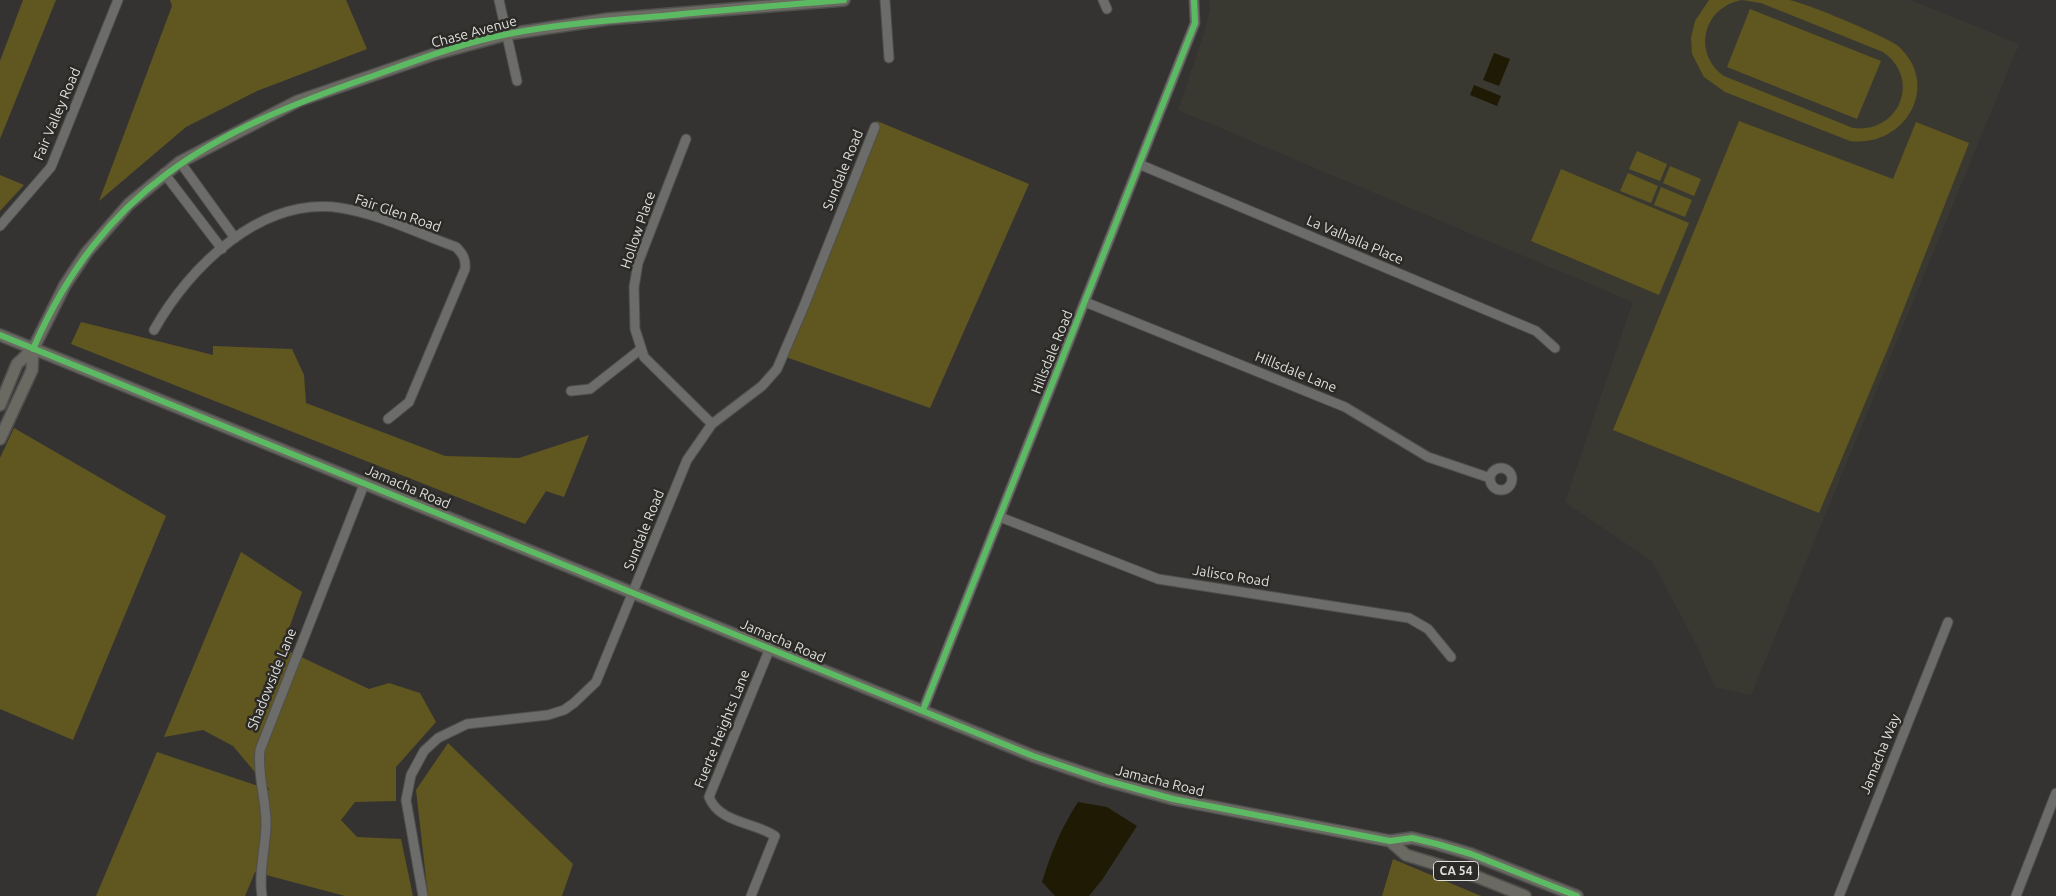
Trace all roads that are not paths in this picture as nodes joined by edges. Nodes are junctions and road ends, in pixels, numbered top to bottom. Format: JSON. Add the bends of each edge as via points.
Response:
{"nodes":[{"id":1,"x":118,"y":0,"type":"edge"},
{"id":2,"x":499,"y":0,"type":"edge"},
{"id":3,"x":844,"y":0,"type":"edge"},
{"id":4,"x":886,"y":0,"type":"edge"},
{"id":5,"x":1103,"y":0,"type":"edge"},
{"id":6,"x":1194,"y":0,"type":"edge"},
{"id":7,"x":1107,"y":9,"type":"dead end"},
{"id":8,"x":508,"y":34,"type":"junction"},
{"id":9,"x":889,"y":58,"type":"dead end"},
{"id":10,"x":517,"y":81,"type":"dead end"},
{"id":11,"x":874,"y":127,"type":"dead end"},
{"id":12,"x":686,"y":138,"type":"dead end"},
{"id":13,"x":180,"y":162,"type":"junction"},
{"id":14,"x":1141,"y":164,"type":"junction"},
{"id":15,"x":164,"y":174,"type":"junction"},
{"id":16,"x":0,"y":226,"type":"edge"},
{"id":17,"x":235,"y":238,"type":"junction"},
{"id":18,"x":222,"y":249,"type":"junction"},
{"id":19,"x":1086,"y":302,"type":"junction"},
{"id":20,"x":154,"y":330,"type":"dead end"},
{"id":21,"x":0,"y":336,"type":"edge"},
{"id":22,"x":1555,"y":348,"type":"dead end"},
{"id":23,"x":33,"y":349,"type":"junction"},
{"id":24,"x":641,"y":349,"type":"junction"},
{"id":25,"x":571,"y":391,"type":"dead end"},
{"id":26,"x":0,"y":405,"type":"edge"},
{"id":27,"x":388,"y":419,"type":"dead end"},
{"id":28,"x":712,"y":424,"type":"junction"},
{"id":29,"x":0,"y":440,"type":"edge"},
{"id":30,"x":1490,"y":478,"type":"dead end"},
{"id":31,"x":366,"y":482,"type":"junction"},
{"id":32,"x":1000,"y":517,"type":"junction"},
{"id":33,"x":633,"y":594,"type":"junction"},
{"id":34,"x":1948,"y":622,"type":"dead end"},
{"id":35,"x":770,"y":648,"type":"junction"},
{"id":36,"x":1452,"y":657,"type":"dead end"},
{"id":37,"x":923,"y":710,"type":"junction"},
{"id":38,"x":2056,"y":793,"type":"edge"},
{"id":39,"x":1390,"y":841,"type":"junction"},
{"id":40,"x":262,"y":896,"type":"edge"},
{"id":41,"x":423,"y":896,"type":"edge"},
{"id":42,"x":750,"y":896,"type":"edge"},
{"id":43,"x":1525,"y":896,"type":"edge"},
{"id":44,"x":1577,"y":896,"type":"edge"},
{"id":45,"x":1839,"y":896,"type":"edge"},
{"id":46,"x":2016,"y":896,"type":"edge"}],
"edges":[{"from":1,"to":16,"type":"street","name":"Fair Valley Road","via":[[51,167]]},
{"from":2,"to":8,"type":"street"},
{"from":3,"to":8,"type":"main road","name":"Chase Avenue","via":[[608,19]]},
{"from":4,"to":9,"type":"street"},
{"from":5,"to":7,"type":"street"},
{"from":6,"to":14,"type":"street","name":"Hillsdale Road","via":[[1195,23]]},
{"from":8,"to":10,"type":"street"},
{"from":8,"to":13,"type":"main road","name":"Chase Avenue","via":[[434,54],[298,102]]},
{"from":11,"to":28,"type":"street","name":"Sundale Road","via":[[777,369],[762,386]]},
{"from":12,"to":24,"type":"street","name":"Hollow Place","via":[[638,263],[634,287],[635,320]]},
{"from":13,"to":15,"type":"main road","name":"Chase Avenue"},
{"from":13,"to":17,"type":"street"},
{"from":14,"to":19,"type":"street","name":"Hillsdale Road"},
{"from":14,"to":22,"type":"street","name":"La Valhalla Place","via":[[1536,331]]},
{"from":15,"to":18,"type":"street"},
{"from":15,"to":23,"type":"main road","name":"Chase Avenue","via":[[129,204],[87,252],[65,285]]},
{"from":17,"to":18,"type":"street","name":"Fair Glen Road"},
{"from":17,"to":27,"type":"street","name":"Fair Glen Road","via":[[276,215],[325,207],[364,214],[456,247],[462,253],[465,268],[409,402]]},
{"from":18,"to":20,"type":"street","name":"Fair Glen Road","via":[[180,291]]},
{"from":19,"to":30,"type":"street","name":"Hillsdale Lane","via":[[1345,407],[1428,458]]},
{"from":19,"to":32,"type":"street","name":"Hillsdale Road"},
{"from":21,"to":23,"type":"main road","name":"Jamacha Road","number":"CA 54"},
{"from":23,"to":26,"type":"main road","via":[[17,364]]},
{"from":23,"to":29,"type":"main road","via":[[32,370]]},
{"from":23,"to":31,"type":"main road","name":"Jamacha Road","number":"CA 54"},
{"from":24,"to":25,"type":"street","via":[[590,389]]},
{"from":24,"to":28,"type":"street","name":"Hollow Place","via":[[644,357]]},
{"from":28,"to":33,"type":"street","name":"Sundale Road","via":[[686,460]]},
{"from":31,"to":33,"type":"main road","name":"Jamacha Road","number":"CA 54"},
{"from":31,"to":40,"type":"street","name":"Shadowside Lane","via":[[260,750],[258,770],[266,804]]},
{"from":32,"to":36,"type":"street","name":"Jalisco Road","via":[[1158,579],[1409,618],[1428,629]]},
{"from":32,"to":37,"type":"street","name":"Hillsdale Road"},
{"from":33,"to":35,"type":"main road","name":"Jamacha Road","number":"CA 54"},
{"from":33,"to":41,"type":"street","name":"Sundale Road","via":[[596,682],[574,704],[548,715],[467,724],[431,744],[418,760],[406,800]]},
{"from":34,"to":45,"type":"street","name":"Jamacha Way"},
{"from":35,"to":37,"type":"main road","name":"Jamacha Road","number":"CA 54","via":[[852,684]]},
{"from":35,"to":42,"type":"street","name":"Fuerte Heights Lane","via":[[709,797],[717,811],[764,828],[776,836]]},
{"from":37,"to":39,"type":"main road","name":"Jamacha Road","number":"CA 54","via":[[1033,756],[1104,780],[1173,798]]},
{"from":38,"to":46,"type":"street"},
{"from":39,"to":43,"type":"main road","name":"Jamacha Road","number":"CA 54","via":[[1406,854]]},
{"from":39,"to":44,"type":"main road","name":"Jamacha Road","number":"CA 54","via":[[1412,838],[1471,854]]}]}
